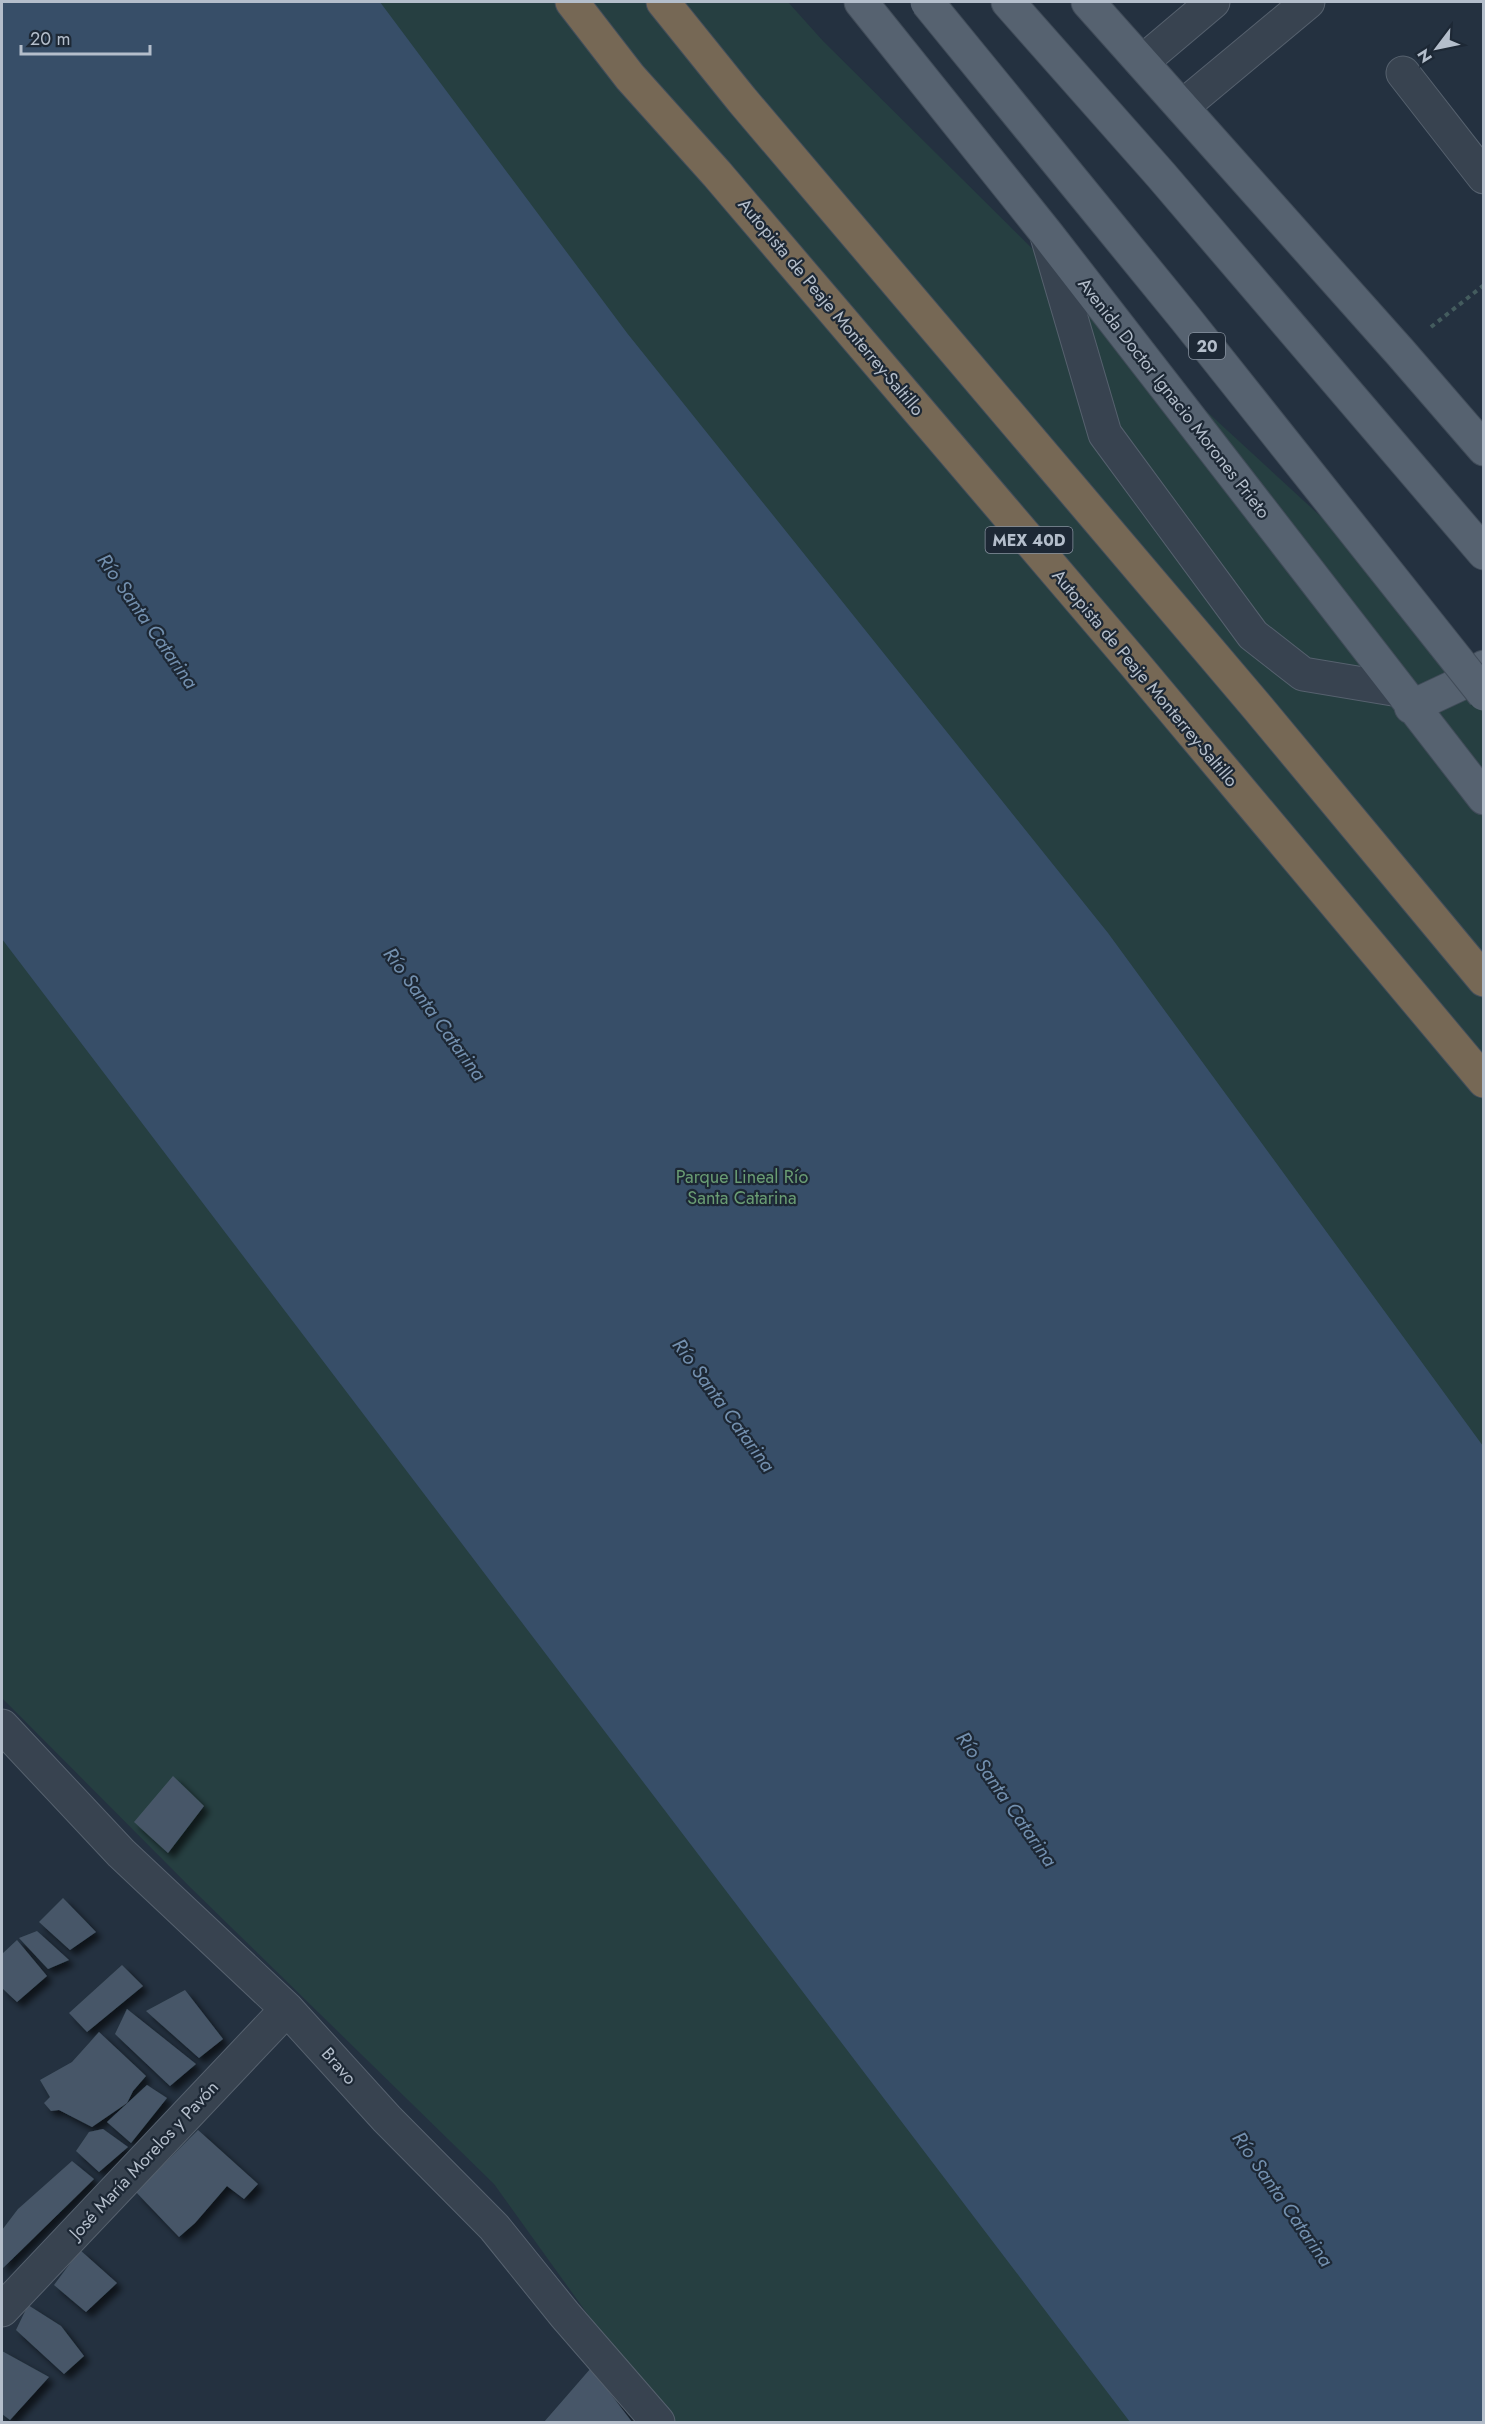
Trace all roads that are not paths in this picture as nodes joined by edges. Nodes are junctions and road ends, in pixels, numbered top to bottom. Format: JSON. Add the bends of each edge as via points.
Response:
{"nodes":[{"id":1,"x":572,"y":2,"type":"edge"},
{"id":2,"x":663,"y":2,"type":"edge"},
{"id":3,"x":861,"y":2,"type":"edge"},
{"id":4,"x":927,"y":2,"type":"edge"},
{"id":5,"x":1008,"y":2,"type":"edge"},
{"id":6,"x":1088,"y":2,"type":"edge"},
{"id":7,"x":1213,"y":2,"type":"edge"},
{"id":8,"x":1308,"y":2,"type":"edge"},
{"id":9,"x":1142,"y":62,"type":"junction"},
{"id":10,"x":1403,"y":72,"type":"dead end"},
{"id":11,"x":1182,"y":107,"type":"junction"},
{"id":12,"x":1484,"y":177,"type":"edge"},
{"id":13,"x":1047,"y":234,"type":"junction"},
{"id":14,"x":1484,"y":449,"type":"edge"},
{"id":15,"x":1484,"y":553,"type":"edge"},
{"id":16,"x":1484,"y":667,"type":"edge"},
{"id":17,"x":1484,"y":693,"type":"edge"},
{"id":18,"x":1405,"y":698,"type":"junction"},
{"id":19,"x":1484,"y":798,"type":"edge"},
{"id":20,"x":1484,"y":980,"type":"edge"},
{"id":21,"x":1484,"y":1081,"type":"edge"},
{"id":22,"x":2,"y":1726,"type":"edge"},
{"id":23,"x":287,"y":2009,"type":"junction"},
{"id":24,"x":2,"y":2310,"type":"edge"},
{"id":25,"x":658,"y":2422,"type":"edge"}],
"edges":[{"from":1,"to":21,"type":"highway","name":"Autopista de Peaje Monterrey-Saltillo","number":"MEX 40D","via":[[630,77],[1126,653]]},
{"from":2,"to":20,"type":"highway","number":"MEX 40D"},
{"from":3,"to":13,"type":"main road","name":"Avenida Doctor Ignacio Morones Prieto"},
{"from":4,"to":17,"type":"main road","number":"20","bridge":true},
{"from":5,"to":15,"type":"main road"},
{"from":6,"to":9,"type":"main road"},
{"from":7,"to":9,"type":"street"},
{"from":8,"to":11,"type":"street"},
{"from":9,"to":11,"type":"main road"},
{"from":10,"to":12,"type":"street"},
{"from":11,"to":14,"type":"main road"},
{"from":13,"to":18,"type":"main road","name":"Avenida Doctor Ignacio Morones Prieto"},
{"from":13,"to":18,"type":"street","via":[[1105,434],[1253,635],[1303,674]]},
{"from":16,"to":18,"type":"main road","via":[[1460,684]]},
{"from":18,"to":19,"type":"main road","name":"Avenida Doctor Ignacio Morones Prieto"},
{"from":22,"to":23,"type":"street","name":"Bravo","via":[[121,1853]]},
{"from":23,"to":24,"type":"street","name":"José María Morelos y Pavón"},
{"from":23,"to":25,"type":"street","name":"Bravo","via":[[387,2119],[494,2227]]}]}
